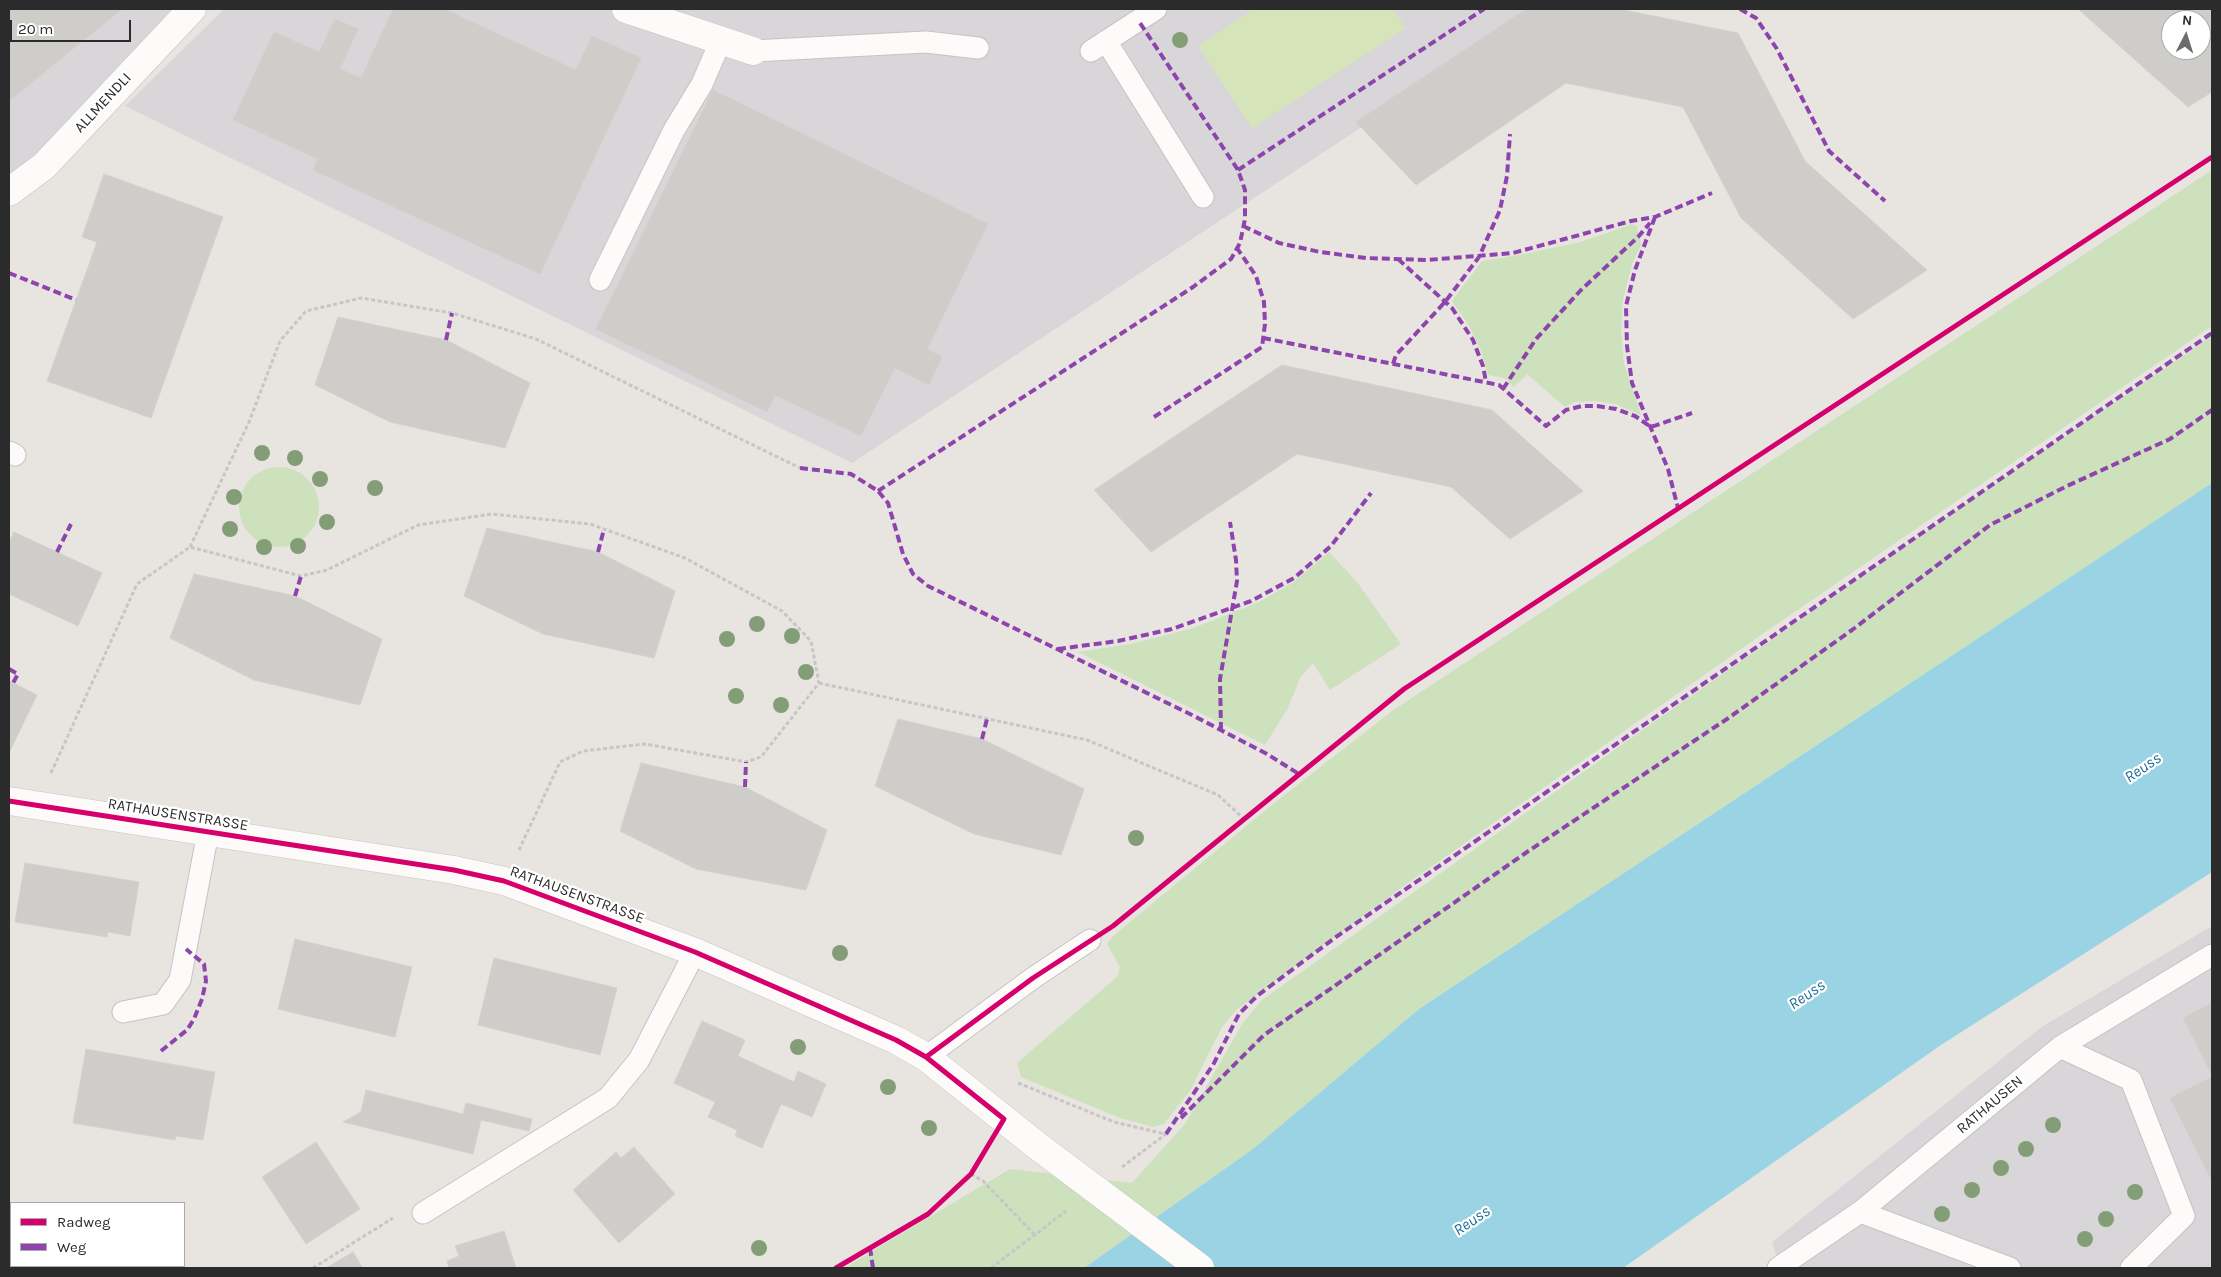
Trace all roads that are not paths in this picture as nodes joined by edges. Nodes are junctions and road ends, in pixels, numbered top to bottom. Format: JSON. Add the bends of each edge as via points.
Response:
{"nodes":[{"id":1,"x":192,"y":9,"type":"edge"},
{"id":2,"x":626,"y":9,"type":"edge"},
{"id":3,"x":1156,"y":9,"type":"edge"},
{"id":4,"x":721,"y":40,"type":"junction"},
{"id":5,"x":978,"y":48,"type":"dead end"},
{"id":6,"x":753,"y":51,"type":"joint"},
{"id":7,"x":9,"y":192,"type":"edge"},
{"id":8,"x":1203,"y":197,"type":"dead end"},
{"id":9,"x":600,"y":280,"type":"dead end"},
{"id":10,"x":9,"y":801,"type":"edge"},
{"id":11,"x":208,"y":832,"type":"junction"},
{"id":12,"x":1090,"y":940,"type":"dead end"},
{"id":13,"x":695,"y":952,"type":"junction"},
{"id":14,"x":2212,"y":955,"type":"edge"},
{"id":15,"x":123,"y":1012,"type":"dead end"},
{"id":16,"x":2060,"y":1047,"type":"junction"},
{"id":17,"x":926,"y":1057,"type":"junction"},
{"id":18,"x":1860,"y":1212,"type":"junction"},
{"id":19,"x":423,"y":1213,"type":"road end"},
{"id":20,"x":1200,"y":1268,"type":"edge"},
{"id":21,"x":1778,"y":1268,"type":"edge"},
{"id":22,"x":2010,"y":1268,"type":"edge"},
{"id":23,"x":2131,"y":1268,"type":"edge"}],
"edges":[{"from":1,"to":7,"type":"street","name":"ALLMENDLI","via":[[44,166]]},
{"from":2,"to":4,"type":"street"},
{"from":3,"to":8,"type":"lane","via":[[1098,46]]},
{"from":4,"to":6,"type":"street"},
{"from":4,"to":9,"type":"lane","via":[[702,84],[674,130]]},
{"from":5,"to":6,"type":"lane","via":[[926,42]]},
{"from":10,"to":11,"type":"street","name":"RATHAUSENSTRASSE"},
{"from":11,"to":13,"type":"street","name":"RATHAUSENSTRASSE","via":[[454,870],[504,881]]},
{"from":11,"to":15,"type":"lane","via":[[180,980],[163,1004]]},
{"from":12,"to":17,"type":"lane"},
{"from":13,"to":17,"type":"street","name":"RATHAUSENSTRASSE","via":[[896,1040]]},
{"from":13,"to":19,"type":"lane","via":[[639,1060],[608,1098]]},
{"from":14,"to":16,"type":"lane","name":"RATHAUSEN"},
{"from":16,"to":18,"type":"lane","name":"RATHAUSEN"},
{"from":16,"to":23,"type":"lane","via":[[2131,1080],[2184,1216]]},
{"from":17,"to":20,"type":"street","name":"RATHAUSENSTRASSE","bridge":true},
{"from":18,"to":21,"type":"lane","name":"RATHAUSEN"},
{"from":18,"to":22,"type":"lane"}]}
